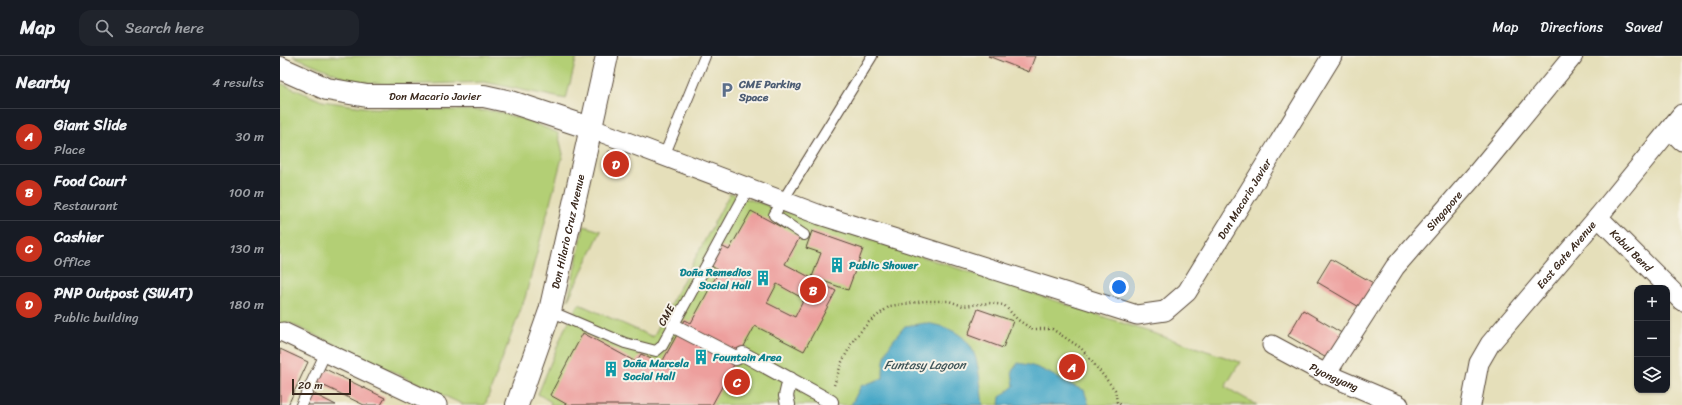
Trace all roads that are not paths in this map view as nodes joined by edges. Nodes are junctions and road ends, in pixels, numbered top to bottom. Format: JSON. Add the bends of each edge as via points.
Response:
{"nodes":[{"id":1,"x":608,"y":56,"type":"edge"},
{"id":2,"x":705,"y":56,"type":"edge"},
{"id":3,"x":872,"y":56,"type":"edge"},
{"id":4,"x":1332,"y":56,"type":"edge"},
{"id":5,"x":1573,"y":56,"type":"edge"},
{"id":6,"x":280,"y":68,"type":"edge"},
{"id":7,"x":1682,"y":114,"type":"edge"},
{"id":8,"x":590,"y":128,"type":"junction"},
{"id":9,"x":1676,"y":135,"type":"edge"},
{"id":10,"x":664,"y":156,"type":"junction"},
{"id":11,"x":748,"y":189,"type":"junction"},
{"id":12,"x":783,"y":202,"type":"junction"},
{"id":13,"x":1598,"y":217,"type":"junction"},
{"id":14,"x":804,"y":236,"type":"dead end"},
{"id":15,"x":1682,"y":301,"type":"edge"},
{"id":16,"x":550,"y":311,"type":"junction"},
{"id":17,"x":674,"y":326,"type":"junction"},
{"id":18,"x":283,"y":332,"type":"dead end"},
{"id":19,"x":1272,"y":345,"type":"dead end"},
{"id":20,"x":326,"y":352,"type":"junction"},
{"id":21,"x":1326,"y":374,"type":"junction"},
{"id":22,"x":790,"y":379,"type":"junction"},
{"id":23,"x":831,"y":402,"type":"road end"},
{"id":24,"x":426,"y":403,"type":"edge"},
{"id":25,"x":301,"y":405,"type":"edge"},
{"id":26,"x":517,"y":405,"type":"edge"},
{"id":27,"x":788,"y":405,"type":"edge"},
{"id":28,"x":1399,"y":405,"type":"edge"},
{"id":29,"x":1471,"y":405,"type":"edge"}],
"edges":[{"from":1,"to":8,"type":"street","name":"Don Hilario Cruz Avenue"},
{"from":2,"to":10,"type":"lane"},
{"from":3,"to":12,"type":"lane"},
{"from":4,"to":12,"type":"street","name":"Don Macario Javier","via":[[1187,292],[1165,311],[1137,315]]},
{"from":5,"to":21,"type":"street","name":"Singapore","via":[[1395,267]]},
{"from":6,"to":8,"type":"street","name":"Don Macario Javier","via":[[327,89],[367,96],[484,96]]},
{"from":7,"to":9,"type":"street","name":"East Gate Avenue"},
{"from":8,"to":10,"type":"street"},
{"from":8,"to":16,"type":"street","name":"Don Hilario Cruz Avenue"},
{"from":9,"to":13,"type":"street","name":"East Gate Avenue"},
{"from":10,"to":11,"type":"street"},
{"from":11,"to":12,"type":"street"},
{"from":11,"to":17,"type":"lane","name":"CME"},
{"from":12,"to":14,"type":"lane","via":[[774,215]]},
{"from":13,"to":15,"type":"street","name":"Kabul Bend"},
{"from":13,"to":29,"type":"street","name":"East Gate Avenue","via":[[1490,344],[1479,363]]},
{"from":16,"to":17,"type":"lane","name":"CME","via":[[625,344],[656,351]]},
{"from":16,"to":26,"type":"street","name":"Don Hilario Cruz Avenue"},
{"from":17,"to":22,"type":"street","via":[[736,358],[743,354]]},
{"from":18,"to":20,"type":"street"},
{"from":19,"to":21,"type":"street","name":"Pyongyang"},
{"from":20,"to":24,"type":"street"},
{"from":20,"to":25,"type":"lane"},
{"from":21,"to":28,"type":"street","name":"Pyongyang"},
{"from":22,"to":23,"type":"street"},
{"from":22,"to":27,"type":"street","via":[[786,396]]}]}
